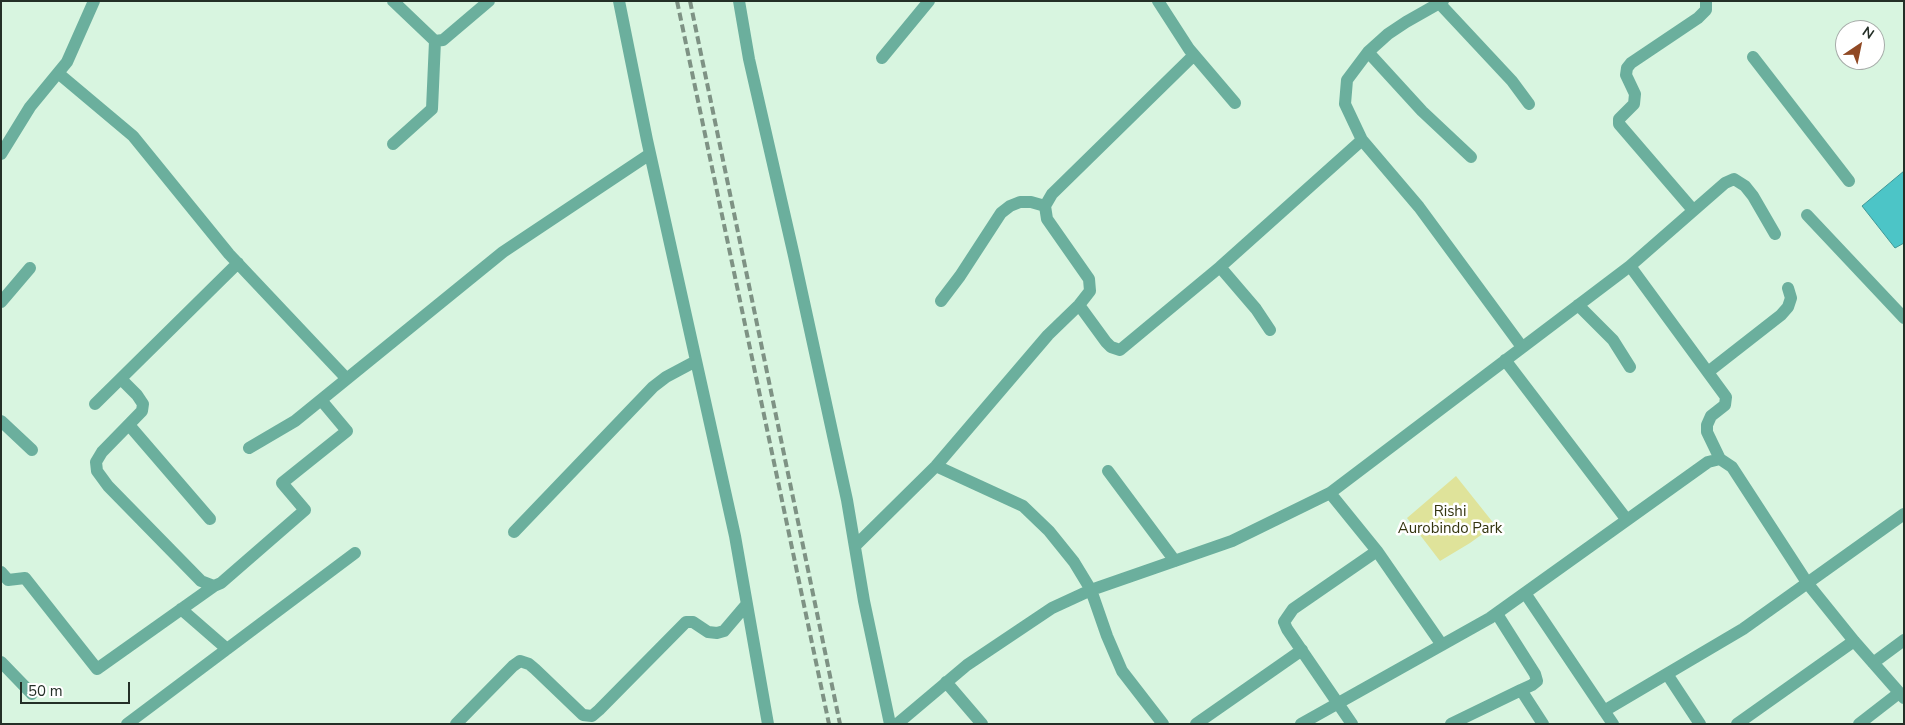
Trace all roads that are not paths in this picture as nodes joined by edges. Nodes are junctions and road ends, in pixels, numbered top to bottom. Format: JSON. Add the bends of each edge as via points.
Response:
{"nodes":[{"id":1,"x":94,"y":1,"type":"edge"},
{"id":2,"x":393,"y":1,"type":"edge"},
{"id":3,"x":490,"y":1,"type":"edge"},
{"id":4,"x":619,"y":1,"type":"edge"},
{"id":5,"x":739,"y":1,"type":"edge"},
{"id":6,"x":929,"y":1,"type":"edge"},
{"id":7,"x":1158,"y":1,"type":"edge"},
{"id":8,"x":1706,"y":1,"type":"edge"},
{"id":9,"x":1441,"y":2,"type":"edge"},
{"id":10,"x":435,"y":41,"type":"junction"},
{"id":11,"x":1368,"y":52,"type":"junction"},
{"id":12,"x":1194,"y":55,"type":"junction"},
{"id":13,"x":1753,"y":57,"type":"dead end"},
{"id":14,"x":882,"y":58,"type":"dead end"},
{"id":15,"x":58,"y":73,"type":"junction"},
{"id":16,"x":1235,"y":102,"type":"dead end"},
{"id":17,"x":1529,"y":104,"type":"dead end"},
{"id":18,"x":1362,"y":140,"type":"junction"},
{"id":19,"x":393,"y":144,"type":"dead end"},
{"id":20,"x":1,"y":154,"type":"edge"},
{"id":21,"x":650,"y":154,"type":"junction"},
{"id":22,"x":1471,"y":157,"type":"dead end"},
{"id":23,"x":1849,"y":182,"type":"dead end"},
{"id":24,"x":1045,"y":206,"type":"junction"},
{"id":25,"x":1693,"y":210,"type":"junction"},
{"id":26,"x":1807,"y":215,"type":"dead end"},
{"id":27,"x":1775,"y":234,"type":"dead end"},
{"id":28,"x":238,"y":263,"type":"junction"},
{"id":29,"x":1220,"y":266,"type":"junction"},
{"id":30,"x":1630,"y":266,"type":"junction"},
{"id":31,"x":30,"y":268,"type":"dead end"},
{"id":32,"x":1788,"y":288,"type":"dead end"},
{"id":33,"x":941,"y":301,"type":"dead end"},
{"id":34,"x":1,"y":302,"type":"edge"},
{"id":35,"x":1079,"y":305,"type":"junction"},
{"id":36,"x":1578,"y":305,"type":"junction"},
{"id":37,"x":1904,"y":318,"type":"edge"},
{"id":38,"x":1270,"y":330,"type":"dead end"},
{"id":39,"x":1522,"y":347,"type":"junction"},
{"id":40,"x":1504,"y":360,"type":"junction"},
{"id":41,"x":696,"y":362,"type":"junction"},
{"id":42,"x":1630,"y":368,"type":"dead end"},
{"id":43,"x":1708,"y":372,"type":"junction"},
{"id":44,"x":347,"y":378,"type":"junction"},
{"id":45,"x":120,"y":379,"type":"junction"},
{"id":46,"x":321,"y":400,"type":"junction"},
{"id":47,"x":95,"y":404,"type":"dead end"},
{"id":48,"x":1,"y":421,"type":"edge"},
{"id":49,"x":129,"y":425,"type":"junction"},
{"id":50,"x":249,"y":448,"type":"dead end"},
{"id":51,"x":32,"y":450,"type":"dead end"},
{"id":52,"x":1720,"y":458,"type":"junction"},
{"id":53,"x":936,"y":466,"type":"junction"},
{"id":54,"x":1108,"y":471,"type":"dead end"},
{"id":55,"x":1330,"y":493,"type":"junction"},
{"id":56,"x":1904,"y":514,"type":"edge"},
{"id":57,"x":210,"y":519,"type":"dead end"},
{"id":58,"x":1627,"y":520,"type":"junction"},
{"id":59,"x":514,"y":532,"type":"dead end"},
{"id":60,"x":855,"y":546,"type":"junction"},
{"id":61,"x":1378,"y":551,"type":"junction"},
{"id":62,"x":355,"y":553,"type":"dead end"},
{"id":63,"x":1175,"y":561,"type":"junction"},
{"id":64,"x":1,"y":572,"type":"edge"},
{"id":65,"x":1808,"y":584,"type":"junction"},
{"id":66,"x":214,"y":586,"type":"junction"},
{"id":67,"x":1091,"y":590,"type":"junction"},
{"id":68,"x":1525,"y":593,"type":"junction"},
{"id":69,"x":747,"y":604,"type":"junction"},
{"id":70,"x":181,"y":609,"type":"junction"},
{"id":71,"x":1497,"y":614,"type":"junction"},
{"id":72,"x":1904,"y":640,"type":"edge"},
{"id":73,"x":1854,"y":641,"type":"junction"},
{"id":74,"x":1442,"y":645,"type":"junction"},
{"id":75,"x":227,"y":649,"type":"junction"},
{"id":76,"x":1302,"y":650,"type":"junction"},
{"id":77,"x":1,"y":662,"type":"edge"},
{"id":78,"x":1873,"y":663,"type":"junction"},
{"id":79,"x":1667,"y":674,"type":"junction"},
{"id":80,"x":946,"y":682,"type":"junction"},
{"id":81,"x":1521,"y":690,"type":"junction"},
{"id":82,"x":32,"y":694,"type":"dead end"},
{"id":83,"x":1901,"y":696,"type":"edge"},
{"id":84,"x":1339,"y":703,"type":"junction"},
{"id":85,"x":1604,"y":711,"type":"junction"},
{"id":86,"x":127,"y":724,"type":"edge"},
{"id":87,"x":456,"y":724,"type":"edge"},
{"id":88,"x":768,"y":724,"type":"edge"},
{"id":89,"x":890,"y":724,"type":"edge"},
{"id":90,"x":897,"y":724,"type":"edge"},
{"id":91,"x":982,"y":724,"type":"edge"},
{"id":92,"x":1163,"y":724,"type":"edge"},
{"id":93,"x":1196,"y":724,"type":"edge"},
{"id":94,"x":1302,"y":724,"type":"edge"},
{"id":95,"x":1352,"y":724,"type":"edge"},
{"id":96,"x":1451,"y":724,"type":"edge"},
{"id":97,"x":1543,"y":724,"type":"edge"},
{"id":98,"x":1613,"y":724,"type":"edge"},
{"id":99,"x":1700,"y":724,"type":"edge"},
{"id":100,"x":1737,"y":724,"type":"edge"},
{"id":101,"x":1859,"y":724,"type":"edge"}],
"edges":[{"from":1,"to":15,"type":"street","via":[[67,62]]},
{"from":2,"to":10,"type":"street"},
{"from":3,"to":10,"type":"street","via":[[443,40]]},
{"from":4,"to":21,"type":"street"},
{"from":5,"to":60,"type":"street"},
{"from":6,"to":14,"type":"street"},
{"from":7,"to":12,"type":"street"},
{"from":8,"to":25,"type":"street","via":[[1706,10],[1698,18],[1627,68],[1626,75],[1635,94],[1634,104],[1618,124]]},
{"from":9,"to":11,"type":"street","via":[[1388,34]]},
{"from":9,"to":17,"type":"street"},
{"from":10,"to":19,"type":"street","via":[[432,109]]},
{"from":11,"to":18,"type":"street","via":[[1347,80],[1345,104]]},
{"from":11,"to":22,"type":"street","via":[[1422,111]]},
{"from":12,"to":16,"type":"street"},
{"from":12,"to":24,"type":"street","via":[[1052,194]]},
{"from":13,"to":23,"type":"street"},
{"from":15,"to":20,"type":"street","via":[[30,107]]},
{"from":15,"to":28,"type":"street","via":[[134,136]]},
{"from":18,"to":29,"type":"street"},
{"from":18,"to":39,"type":"street","via":[[1419,207]]},
{"from":21,"to":41,"type":"street"},
{"from":21,"to":44,"type":"street","via":[[502,252]]},
{"from":24,"to":33,"type":"street","via":[[1020,202],[1001,213]]},
{"from":24,"to":35,"type":"street","via":[[1047,219],[1089,279],[1090,291]]},
{"from":25,"to":27,"type":"street","via":[[1734,179],[1754,196]]},
{"from":25,"to":30,"type":"street"},
{"from":26,"to":37,"type":"street"},
{"from":28,"to":44,"type":"street"},
{"from":28,"to":45,"type":"street"},
{"from":29,"to":35,"type":"street","via":[[1120,350],[1106,342]]},
{"from":29,"to":38,"type":"street"},
{"from":30,"to":36,"type":"street"},
{"from":30,"to":43,"type":"street"},
{"from":31,"to":34,"type":"street"},
{"from":32,"to":43,"type":"street","via":[[1792,298],[1781,315]]},
{"from":35,"to":53,"type":"street","via":[[1048,335]]},
{"from":36,"to":39,"type":"street"},
{"from":36,"to":42,"type":"street","via":[[1613,340]]},
{"from":39,"to":40,"type":"street"},
{"from":40,"to":55,"type":"street"},
{"from":40,"to":58,"type":"street"},
{"from":41,"to":59,"type":"street","via":[[653,387]]},
{"from":41,"to":69,"type":"street"},
{"from":43,"to":52,"type":"street","via":[[1726,397],[1725,405],[1711,416],[1707,425],[1707,432]]},
{"from":44,"to":46,"type":"street"},
{"from":45,"to":47,"type":"street"},
{"from":45,"to":49,"type":"street","via":[[142,404],[142,412]]},
{"from":46,"to":50,"type":"street","via":[[295,422]]},
{"from":46,"to":66,"type":"street","via":[[347,431],[282,483],[305,510]]},
{"from":48,"to":51,"type":"street"},
{"from":49,"to":57,"type":"street"},
{"from":49,"to":66,"type":"street","via":[[102,452],[96,462],[97,471],[201,581]]},
{"from":52,"to":58,"type":"street","via":[[1708,462]]},
{"from":52,"to":65,"type":"street","via":[[1732,468]]},
{"from":53,"to":60,"type":"street"},
{"from":53,"to":67,"type":"street","via":[[1023,506],[1064,548]]},
{"from":54,"to":63,"type":"street"},
{"from":55,"to":61,"type":"street"},
{"from":55,"to":63,"type":"street","via":[[1232,541]]},
{"from":56,"to":65,"type":"street"},
{"from":58,"to":68,"type":"street"},
{"from":60,"to":89,"type":"street"},
{"from":61,"to":74,"type":"street"},
{"from":61,"to":76,"type":"street","via":[[1287,615],[1284,622],[1287,629]]},
{"from":62,"to":75,"type":"street"},
{"from":63,"to":67,"type":"street"},
{"from":64,"to":70,"type":"street","via":[[8,580],[25,578],[97,670]]},
{"from":65,"to":73,"type":"street"},
{"from":65,"to":79,"type":"street","via":[[1743,629]]},
{"from":66,"to":70,"type":"street"},
{"from":67,"to":80,"type":"street","via":[[1052,608]]},
{"from":67,"to":92,"type":"street","via":[[1122,671]]},
{"from":68,"to":71,"type":"street"},
{"from":68,"to":85,"type":"street"},
{"from":69,"to":87,"type":"street","via":[[724,631],[708,632],[693,622],[686,622],[592,716],[583,715],[535,669],[520,661]]},
{"from":69,"to":88,"type":"street"},
{"from":70,"to":75,"type":"street"},
{"from":71,"to":74,"type":"street"},
{"from":71,"to":81,"type":"street","via":[[1535,674],[1537,681]]},
{"from":72,"to":78,"type":"street"},
{"from":73,"to":78,"type":"street"},
{"from":73,"to":100,"type":"street"},
{"from":74,"to":84,"type":"street"},
{"from":75,"to":86,"type":"street"},
{"from":76,"to":84,"type":"street"},
{"from":76,"to":93,"type":"street"},
{"from":77,"to":82,"type":"street"},
{"from":78,"to":83,"type":"street"},
{"from":79,"to":85,"type":"street"},
{"from":79,"to":99,"type":"street"},
{"from":80,"to":90,"type":"street"},
{"from":80,"to":91,"type":"street"},
{"from":81,"to":96,"type":"street"},
{"from":81,"to":97,"type":"street"},
{"from":83,"to":101,"type":"street"},
{"from":84,"to":94,"type":"street"},
{"from":84,"to":95,"type":"street"},
{"from":85,"to":98,"type":"street"}]}
